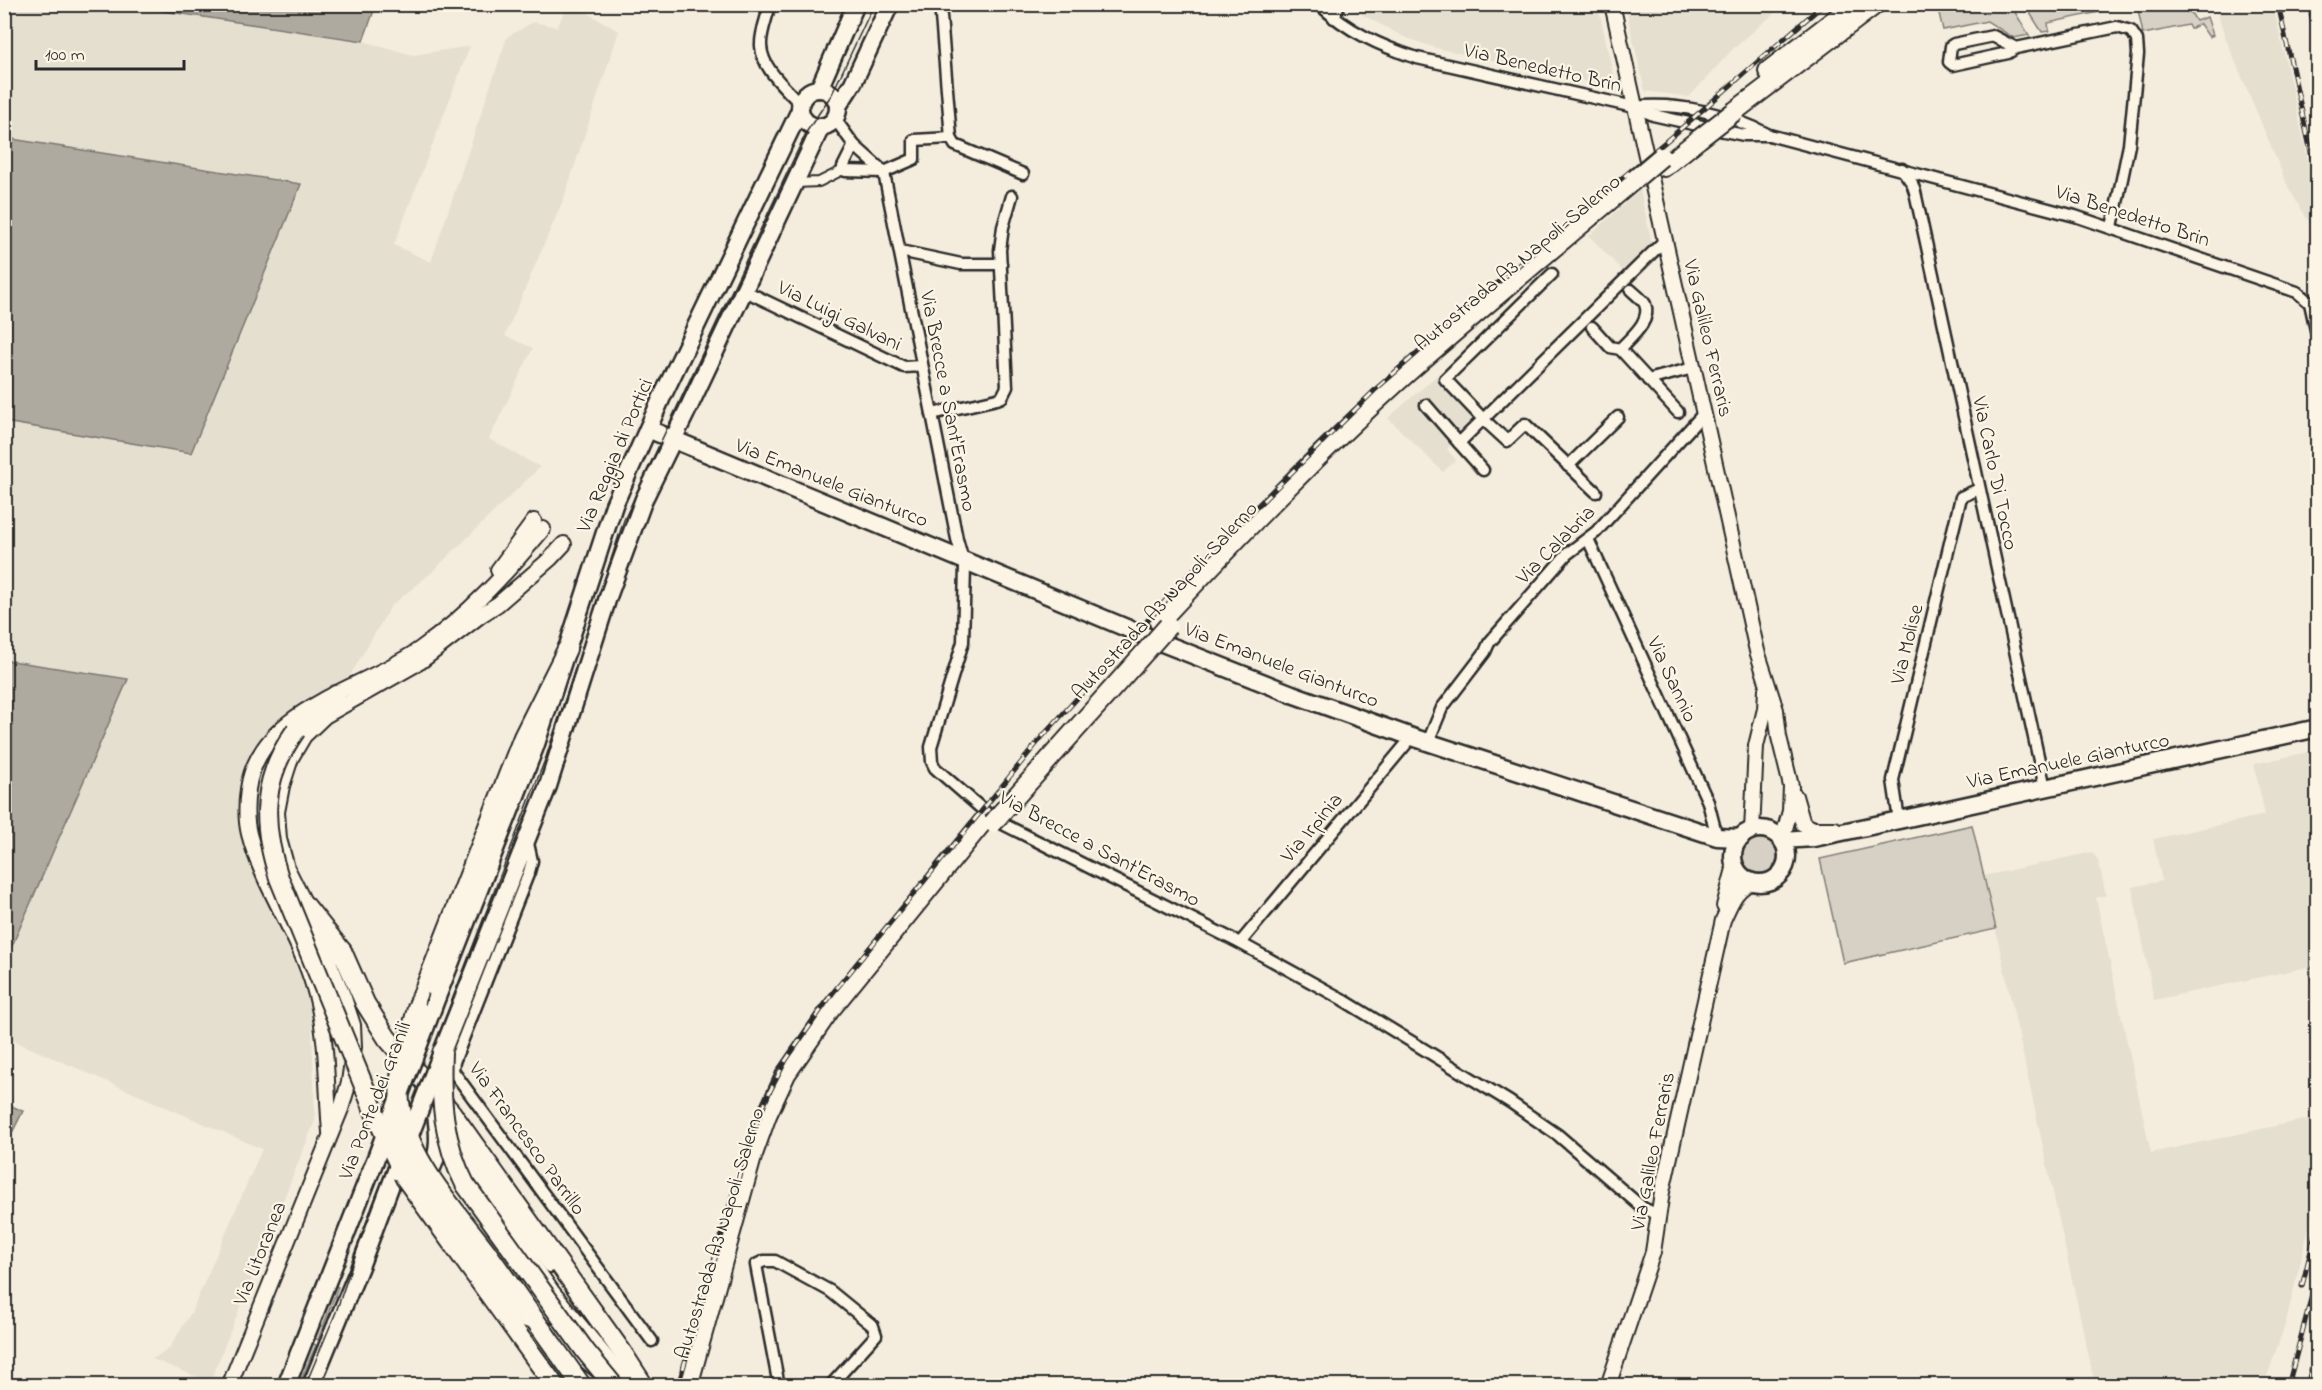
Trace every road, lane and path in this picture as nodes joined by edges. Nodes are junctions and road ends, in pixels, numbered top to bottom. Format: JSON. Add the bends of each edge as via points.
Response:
{"nodes":[{"id":1,"x":770,"y":4,"type":"edge"},
{"id":2,"x":856,"y":4,"type":"edge"},
{"id":3,"x":890,"y":4,"type":"edge"},
{"id":4,"x":940,"y":4,"type":"edge"},
{"id":5,"x":1319,"y":4,"type":"edge"},
{"id":6,"x":1339,"y":4,"type":"edge"},
{"id":7,"x":1612,"y":4,"type":"edge"},
{"id":8,"x":1855,"y":4,"type":"edge"},
{"id":9,"x":1876,"y":4,"type":"edge"},
{"id":10,"x":1334,"y":18,"type":"junction"},
{"id":11,"x":2016,"y":48,"type":"junction"},
{"id":12,"x":819,"y":89,"type":"junction"},
{"id":13,"x":800,"y":107,"type":"junction"},
{"id":14,"x":1634,"y":107,"type":"junction"},
{"id":15,"x":1728,"y":109,"type":"junction"},
{"id":16,"x":831,"y":118,"type":"junction"},
{"id":17,"x":951,"y":138,"type":"junction"},
{"id":18,"x":854,"y":145,"type":"junction"},
{"id":19,"x":1902,"y":169,"type":"junction"},
{"id":20,"x":843,"y":170,"type":"junction"},
{"id":21,"x":884,"y":172,"type":"junction"},
{"id":22,"x":1023,"y":174,"type":"dead end"},
{"id":23,"x":794,"y":183,"type":"junction"},
{"id":24,"x":1012,"y":196,"type":"dead end"},
{"id":25,"x":2112,"y":227,"type":"junction"},
{"id":26,"x":1665,"y":240,"type":"junction"},
{"id":27,"x":900,"y":251,"type":"junction"},
{"id":28,"x":1000,"y":264,"type":"junction"},
{"id":29,"x":1552,"y":274,"type":"dead end"},
{"id":30,"x":743,"y":290,"type":"junction"},
{"id":31,"x":1631,"y":290,"type":"dead end"},
{"id":32,"x":1592,"y":327,"type":"dead end"},
{"id":33,"x":2318,"y":339,"type":"edge"},
{"id":34,"x":1620,"y":349,"type":"junction"},
{"id":35,"x":922,"y":366,"type":"junction"},
{"id":36,"x":1693,"y":368,"type":"junction"},
{"id":37,"x":1648,"y":380,"type":"junction"},
{"id":38,"x":1426,"y":405,"type":"dead end"},
{"id":39,"x":1678,"y":411,"type":"dead end"},
{"id":40,"x":1704,"y":413,"type":"junction"},
{"id":41,"x":932,"y":414,"type":"junction"},
{"id":42,"x":1618,"y":417,"type":"dead end"},
{"id":43,"x":1483,"y":419,"type":"junction"},
{"id":44,"x":648,"y":429,"type":"junction"},
{"id":45,"x":672,"y":440,"type":"junction"},
{"id":46,"x":1459,"y":443,"type":"junction"},
{"id":47,"x":1568,"y":466,"type":"junction"},
{"id":48,"x":1483,"y":470,"type":"dead end"},
{"id":49,"x":1979,"y":489,"type":"junction"},
{"id":50,"x":1596,"y":492,"type":"dead end"},
{"id":51,"x":1587,"y":539,"type":"junction"},
{"id":52,"x":519,"y":558,"type":"junction"},
{"id":53,"x":963,"y":560,"type":"junction"},
{"id":54,"x":528,"y":571,"type":"junction"},
{"id":55,"x":477,"y":610,"type":"junction"},
{"id":56,"x":567,"y":649,"type":"junction"},
{"id":57,"x":1766,"y":681,"type":"junction"},
{"id":58,"x":336,"y":695,"type":"junction"},
{"id":59,"x":2318,"y":728,"type":"edge"},
{"id":60,"x":1420,"y":739,"type":"junction"},
{"id":61,"x":1785,"y":763,"type":"junction"},
{"id":62,"x":1755,"y":772,"type":"junction"},
{"id":63,"x":1791,"y":786,"type":"junction"},
{"id":64,"x":2045,"y":788,"type":"junction"},
{"id":65,"x":1899,"y":820,"type":"junction"},
{"id":66,"x":1861,"y":828,"type":"junction"},
{"id":67,"x":502,"y":830,"type":"joint"},
{"id":68,"x":1829,"y":835,"type":"junction"},
{"id":69,"x":1717,"y":837,"type":"junction"},
{"id":70,"x":526,"y":839,"type":"junction"},
{"id":71,"x":1782,"y":840,"type":"junction"},
{"id":72,"x":1740,"y":847,"type":"junction"},
{"id":73,"x":1786,"y":864,"type":"junction"},
{"id":74,"x":1753,"y":882,"type":"junction"},
{"id":75,"x":306,"y":906,"type":"joint"},
{"id":76,"x":1723,"y":920,"type":"junction"},
{"id":77,"x":1240,"y":943,"type":"junction"},
{"id":78,"x":335,"y":955,"type":"junction"},
{"id":79,"x":306,"y":968,"type":"junction"},
{"id":80,"x":344,"y":998,"type":"junction"},
{"id":81,"x":417,"y":1008,"type":"junction"},
{"id":82,"x":442,"y":1052,"type":"junction"},
{"id":83,"x":431,"y":1090,"type":"junction"},
{"id":84,"x":451,"y":1112,"type":"junction"},
{"id":85,"x":447,"y":1134,"type":"junction"},
{"id":86,"x":330,"y":1137,"type":"junction"},
{"id":87,"x":391,"y":1150,"type":"junction"},
{"id":88,"x":404,"y":1171,"type":"junction"},
{"id":89,"x":416,"y":1188,"type":"junction"},
{"id":90,"x":384,"y":1203,"type":"junction"},
{"id":91,"x":1659,"y":1215,"type":"junction"},
{"id":92,"x":652,"y":1341,"type":"dead end"},
{"id":93,"x":700,"y":1355,"type":"junction"},
{"id":94,"x":229,"y":1386,"type":"edge"},
{"id":95,"x":286,"y":1386,"type":"edge"},
{"id":96,"x":311,"y":1386,"type":"edge"},
{"id":97,"x":555,"y":1386,"type":"edge"},
{"id":98,"x":582,"y":1386,"type":"edge"},
{"id":99,"x":593,"y":1386,"type":"edge"},
{"id":100,"x":615,"y":1386,"type":"edge"},
{"id":101,"x":637,"y":1386,"type":"edge"},
{"id":102,"x":644,"y":1386,"type":"edge"},
{"id":103,"x":687,"y":1386,"type":"edge"},
{"id":104,"x":696,"y":1386,"type":"edge"},
{"id":105,"x":779,"y":1386,"type":"edge"},
{"id":106,"x":830,"y":1386,"type":"edge"},
{"id":107,"x":1608,"y":1386,"type":"edge"}],
"edges":[{"from":1,"to":13,"type":"street","via":[[761,39],[762,54]]},
{"from":2,"to":12,"type":"main road"},
{"from":3,"to":16,"type":"main road","via":[[851,86]]},
{"from":4,"to":17,"type":"street"},
{"from":5,"to":10,"type":"street","name":"Via Benedetto Brin"},
{"from":6,"to":10,"type":"street"},
{"from":7,"to":14,"type":"main road","name":"Via Galileo Ferraris"},
{"from":8,"to":15,"type":"highway","name":"Autostrada A3 Napoli-Salerno"},
{"from":9,"to":15,"type":"highway","name":"Autostrada A3 Napoli-Salerno"},
{"from":10,"to":14,"type":"street","name":"Via Benedetto Brin","via":[[1369,40],[1417,58]]},
{"from":11,"to":11,"type":"street","via":[[1993,36],[1954,44],[1948,62],[1953,65]]},
{"from":11,"to":25,"type":"street","via":[[2118,27],[2134,35],[2138,54],[2129,145]]},
{"from":12,"to":13,"type":"main road","via":[[805,95]]},
{"from":12,"to":16,"type":"main road","via":[[832,94]]},
{"from":13,"to":16,"type":"main road","via":[[811,126]]},
{"from":13,"to":44,"type":"main road","name":"Via Reggia di Portici"},
{"from":14,"to":19,"type":"street","name":"Via Benedetto Brin","via":[[1657,104],[1688,109],[1747,123],[1769,135]]},
{"from":14,"to":26,"type":"main road","name":"Via Galileo Ferraris"},
{"from":15,"to":93,"type":"highway","name":"Autostrada A3 Napoli-Salerno","bridge":true,"via":[[1423,360],[1348,429],[1240,536],[994,815],[837,1016],[794,1080],[760,1160]]},
{"from":16,"to":18,"type":"street"},
{"from":16,"to":23,"type":"main road"},
{"from":17,"to":21,"type":"street","via":[[914,140],[914,159]]},
{"from":17,"to":22,"type":"street","via":[[955,145]]},
{"from":18,"to":20,"type":"street"},
{"from":18,"to":21,"type":"street"},
{"from":19,"to":25,"type":"street","name":"Via Benedetto Brin"},
{"from":19,"to":49,"type":"street","name":"Via Carlo Di Tocco","via":[[1915,192]]},
{"from":20,"to":21,"type":"street"},
{"from":20,"to":23,"type":"street","via":[[819,182]]},
{"from":21,"to":27,"type":"street","name":"Via Brecce a Sant'Erasmo"},
{"from":23,"to":30,"type":"main road"},
{"from":24,"to":28,"type":"street","via":[[1001,240]]},
{"from":25,"to":33,"type":"street","name":"Via Benedetto Brin","via":[[2297,292],[2310,303]]},
{"from":26,"to":36,"type":"main road","name":"Via Galileo Ferraris"},
{"from":26,"to":43,"type":"street"},
{"from":27,"to":28,"type":"street","via":[[961,264]]},
{"from":27,"to":35,"type":"street","name":"Via Brecce a Sant'Erasmo"},
{"from":28,"to":41,"type":"street","via":[[1005,393],[997,399]]},
{"from":29,"to":43,"type":"street","via":[[1445,379]]},
{"from":30,"to":35,"type":"street","name":"Via Luigi Galvani","via":[[904,367]]},
{"from":30,"to":45,"type":"main road"},
{"from":31,"to":34,"type":"street","via":[[1644,302],[1647,313]]},
{"from":32,"to":34,"type":"street","via":[[1610,347]]},
{"from":34,"to":37,"type":"street"},
{"from":35,"to":41,"type":"street","name":"Via Brecce a Sant'Erasmo"},
{"from":36,"to":37,"type":"street"},
{"from":36,"to":40,"type":"main road","name":"Via Galileo Ferraris"},
{"from":37,"to":39,"type":"street"},
{"from":38,"to":46,"type":"street"},
{"from":40,"to":51,"type":"street","name":"Via Calabria"},
{"from":40,"to":57,"type":"main road","name":"Via Galileo Ferraris"},
{"from":41,"to":53,"type":"street","name":"Via Brecce a Sant'Erasmo"},
{"from":42,"to":47,"type":"street"},
{"from":43,"to":46,"type":"street"},
{"from":43,"to":47,"type":"street","via":[[1507,441],[1525,424]]},
{"from":44,"to":45,"type":"main road","name":"Via Emanuele Gianturco"},
{"from":44,"to":56,"type":"main road","name":"Via Reggia di Portici","via":[[614,505]]},
{"from":45,"to":53,"type":"main road","name":"Via Emanuele Gianturco"},
{"from":45,"to":70,"type":"main road","via":[[634,524],[558,757]]},
{"from":46,"to":48,"type":"street"},
{"from":47,"to":50,"type":"street"},
{"from":49,"to":64,"type":"street","name":"Via Carlo Di Tocco"},
{"from":49,"to":65,"type":"street","name":"Via Molise","via":[[1961,497],[1893,780]]},
{"from":51,"to":60,"type":"street","name":"Via Calabria","via":[[1566,554],[1489,643]]},
{"from":51,"to":69,"type":"street","name":"Via Sannio","via":[[1708,802]]},
{"from":52,"to":54,"type":"main road","via":[[528,562]]},
{"from":52,"to":55,"type":"main road"},
{"from":52,"to":55,"type":"main road","via":[[539,525]]},
{"from":53,"to":60,"type":"main road","name":"Via Emanuele Gianturco","via":[[1292,694]]},
{"from":53,"to":77,"type":"street","name":"Via Brecce a Sant'Erasmo","via":[[963,642],[931,747],[935,768],[1003,824]]},
{"from":54,"to":55,"type":"main road"},
{"from":54,"to":55,"type":"main road","via":[[560,542],[532,575],[498,604]]},
{"from":55,"to":58,"type":"main road","via":[[401,662]]},
{"from":55,"to":75,"type":"main road","via":[[420,662],[325,716],[304,736],[291,758],[277,812],[279,839],[286,868]]},
{"from":56,"to":67,"type":"main road","name":"Via Reggia di Portici"},
{"from":56,"to":81,"type":"highway","via":[[532,717]]},
{"from":57,"to":61,"type":"main road","name":"Via Galileo Ferraris","via":[[1776,710]]},
{"from":57,"to":62,"type":"main road","name":"Via Galileo Ferraris"},
{"from":58,"to":79,"type":"main road","via":[[291,719],[262,749],[250,779],[246,809],[249,833]]},
{"from":58,"to":87,"type":"highway","bridge":true,"via":[[296,730],[280,756],[268,794],[268,837],[279,878]]},
{"from":59,"to":64,"type":"main road","name":"Via Emanuele Gianturco"},
{"from":60,"to":69,"type":"main road","name":"Via Emanuele Gianturco"},
{"from":60,"to":77,"type":"street","name":"Via Irpinia"},
{"from":61,"to":62,"type":"main road","via":[[1779,752],[1766,749],[1760,754]]},
{"from":61,"to":63,"type":"main road","name":"Via Galileo Ferraris"},
{"from":62,"to":72,"type":"main road","name":"Via Galileo Ferraris"},
{"from":63,"to":66,"type":"main road","via":[[1801,820],[1808,827]]},
{"from":63,"to":71,"type":"main road","name":"Via Galileo Ferraris","via":[[1790,811]]},
{"from":64,"to":65,"type":"main road","name":"Via Emanuele Gianturco"},
{"from":65,"to":66,"type":"main road","name":"Via Emanuele Gianturco"},
{"from":66,"to":68,"type":"main road","name":"Via Emanuele Gianturco"},
{"from":67,"to":95,"type":"main road","name":"Via Ponte dei Granili","bridge":true},
{"from":68,"to":71,"type":"main road","name":"Via Emanuele Gianturco"},
{"from":68,"to":73,"type":"main road","name":"Via Emanuele Gianturco"},
{"from":69,"to":72,"type":"main road","name":"Via Emanuele Gianturco"},
{"from":70,"to":82,"type":"main road"},
{"from":70,"to":92,"type":"street","name":"Via Francesco Parrillo","via":[[532,861],[529,872],[453,1071]]},
{"from":71,"to":72,"type":"main road","via":[[1768,831]]},
{"from":71,"to":73,"type":"main road"},
{"from":72,"to":74,"type":"main road","via":[[1742,876]]},
{"from":72,"to":76,"type":"main road","name":"Via Galileo Ferraris"},
{"from":73,"to":74,"type":"main road","via":[[1773,880]]},
{"from":74,"to":76,"type":"main road","name":"Via Galileo Ferraris","via":[[1739,890]]},
{"from":75,"to":78,"type":"highway"},
{"from":76,"to":91,"type":"main road","name":"Via Galileo Ferraris"},
{"from":77,"to":91,"type":"street","name":"Via Brecce a Sant'Erasmo","via":[[1340,998],[1510,1102],[1558,1135],[1642,1208]]},
{"from":78,"to":80,"type":"main road","name":"Via Litoranea"},
{"from":78,"to":83,"type":"highway","via":[[387,1038]]},
{"from":79,"to":80,"type":"main road"},
{"from":79,"to":86,"type":"main road","via":[[324,1037]]},
{"from":80,"to":86,"type":"main road","name":"Via Litoranea","via":[[353,1025],[354,1047],[349,1082]]},
{"from":81,"to":88,"type":"street","bridge":true,"via":[[401,1044],[392,1083]]},
{"from":81,"to":98,"type":"highway","bridge":true,"via":[[399,1076],[402,1114],[411,1143]]},
{"from":82,"to":85,"type":"highway","bridge":true,"via":[[441,1096]]},
{"from":82,"to":88,"type":"main road","bridge":true},
{"from":83,"to":84,"type":"highway"},
{"from":83,"to":89,"type":"main road","via":[[438,1152],[434,1167]]},
{"from":84,"to":101,"type":"street","via":[[460,1140],[480,1172]]},
{"from":84,"to":102,"type":"highway"},
{"from":85,"to":100,"type":"highway","bridge":true,"via":[[465,1184],[586,1352]]},
{"from":85,"to":101,"type":"street","bridge":true,"via":[[476,1184],[553,1291],[612,1364]]},
{"from":86,"to":94,"type":"main road","name":"Via Litoranea"},
{"from":87,"to":88,"type":"street","bridge":true},
{"from":87,"to":97,"type":"highway","bridge":true,"via":[[420,1200]]},
{"from":88,"to":90,"type":"main road"},
{"from":88,"to":99,"type":"street","bridge":true,"via":[[543,1343]]},
{"from":89,"to":90,"type":"main road","via":[[395,1194]]},
{"from":89,"to":100,"type":"street","via":[[434,1198],[483,1260],[534,1299],[579,1342]]},
{"from":90,"to":96,"type":"main road"},
{"from":91,"to":107,"type":"main road","name":"Via Galileo Ferraris","via":[[1653,1252]]},
{"from":93,"to":103,"type":"highway","name":"Autostrada A3 Napoli-Salerno"},
{"from":93,"to":104,"type":"highway","name":"Autostrada A3 Napoli-Salerno"},
{"from":105,"to":106,"type":"street","via":[[756,1265],[764,1261],[776,1261],[830,1291],[873,1326],[876,1335]]}]}
